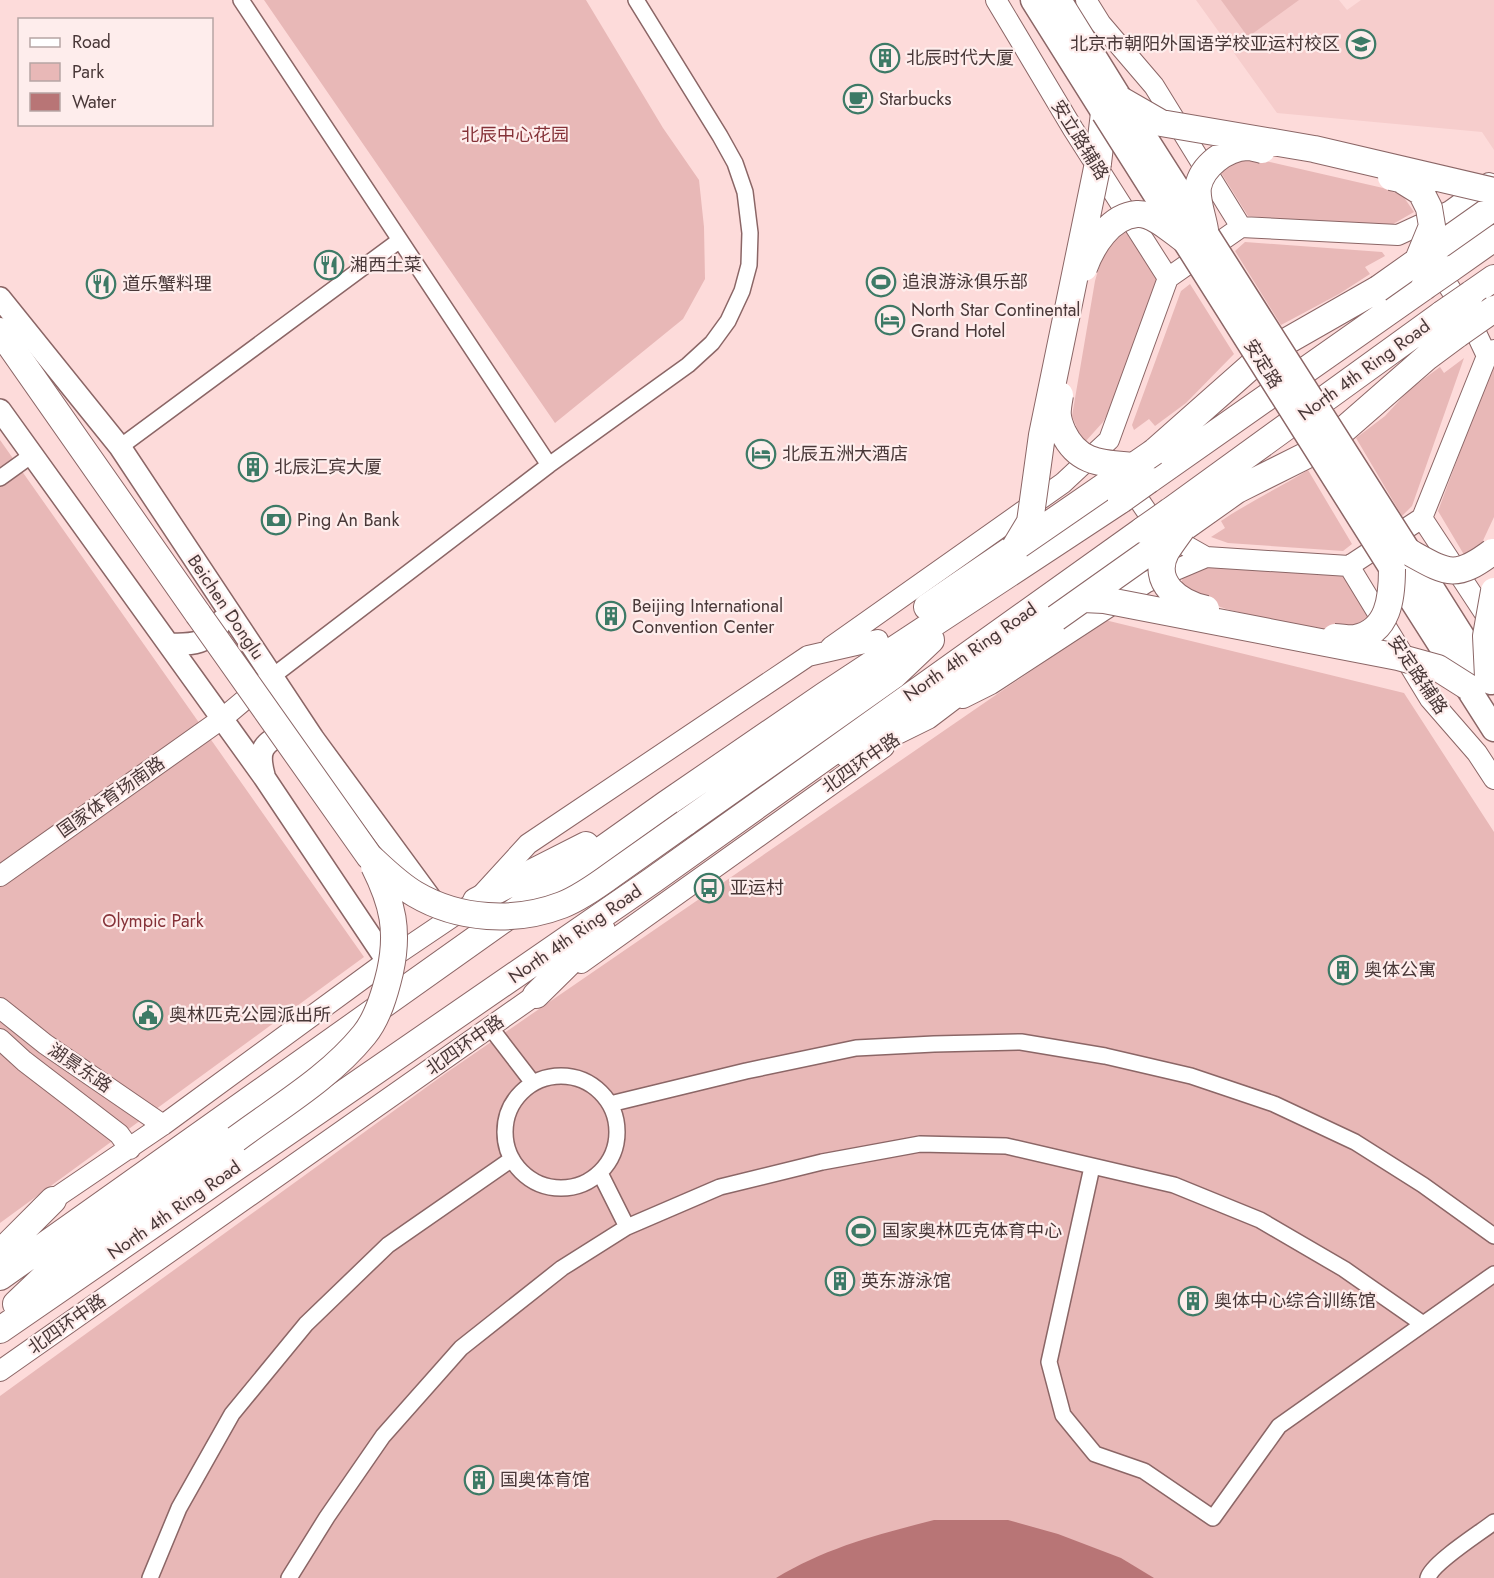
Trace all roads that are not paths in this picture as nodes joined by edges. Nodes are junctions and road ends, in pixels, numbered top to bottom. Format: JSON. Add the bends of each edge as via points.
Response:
{"nodes":[{"id":1,"x":241,"y":0,"type":"edge"},
{"id":2,"x":636,"y":0,"type":"edge"},
{"id":3,"x":996,"y":0,"type":"edge"},
{"id":4,"x":1033,"y":0,"type":"edge"},
{"id":5,"x":1059,"y":0,"type":"edge"},
{"id":6,"x":1086,"y":0,"type":"edge"},
{"id":7,"x":1089,"y":69,"type":"junction"},
{"id":8,"x":1112,"y":106,"type":"junction"},
{"id":9,"x":1494,"y":180,"type":"edge"},
{"id":10,"x":1494,"y":191,"type":"edge"},
{"id":11,"x":1494,"y":207,"type":"edge"},
{"id":12,"x":1241,"y":227,"type":"junction"},
{"id":13,"x":1195,"y":235,"type":"junction"},
{"id":14,"x":1398,"y":235,"type":"junction"},
{"id":15,"x":1494,"y":237,"type":"edge"},
{"id":16,"x":400,"y":240,"type":"junction"},
{"id":17,"x":1418,"y":260,"type":"junction"},
{"id":18,"x":1168,"y":278,"type":"junction"},
{"id":19,"x":1494,"y":278,"type":"edge"},
{"id":20,"x":0,"y":298,"type":"edge"},
{"id":21,"x":1494,"y":309,"type":"edge"},
{"id":22,"x":1494,"y":327,"type":"edge"},
{"id":23,"x":0,"y":330,"type":"edge"},
{"id":24,"x":1458,"y":334,"type":"junction"},
{"id":25,"x":1490,"y":353,"type":"edge"},
{"id":26,"x":0,"y":410,"type":"edge"},
{"id":27,"x":1109,"y":440,"type":"junction"},
{"id":28,"x":120,"y":447,"type":"junction"},
{"id":29,"x":32,"y":455,"type":"junction"},
{"id":30,"x":549,"y":465,"type":"junction"},
{"id":31,"x":1146,"y":466,"type":"junction"},
{"id":32,"x":0,"y":478,"type":"edge"},
{"id":33,"x":1422,"y":518,"type":"junction"},
{"id":34,"x":1176,"y":520,"type":"junction"},
{"id":35,"x":1494,"y":538,"type":"edge"},
{"id":36,"x":1015,"y":547,"type":"junction"},
{"id":37,"x":1206,"y":557,"type":"junction"},
{"id":38,"x":1401,"y":560,"type":"junction"},
{"id":39,"x":1349,"y":566,"type":"junction"},
{"id":40,"x":1494,"y":591,"type":"edge"},
{"id":41,"x":219,"y":596,"type":"junction"},
{"id":42,"x":976,"y":596,"type":"junction"},
{"id":43,"x":1083,"y":599,"type":"junction"},
{"id":44,"x":1494,"y":629,"type":"edge"},
{"id":45,"x":878,"y":640,"type":"junction"},
{"id":46,"x":169,"y":644,"type":"junction"},
{"id":47,"x":822,"y":653,"type":"junction"},
{"id":48,"x":273,"y":676,"type":"junction"},
{"id":49,"x":1483,"y":684,"type":"edge"},
{"id":50,"x":825,"y":695,"type":"junction"},
{"id":51,"x":927,"y":716,"type":"junction"},
{"id":52,"x":222,"y":718,"type":"junction"},
{"id":53,"x":1489,"y":721,"type":"edge"},
{"id":54,"x":313,"y":738,"type":"junction"},
{"id":55,"x":264,"y":777,"type":"junction"},
{"id":56,"x":1494,"y":779,"type":"edge"},
{"id":57,"x":780,"y":788,"type":"junction"},
{"id":58,"x":666,"y":804,"type":"junction"},
{"id":59,"x":369,"y":856,"type":"junction"},
{"id":60,"x":0,"y":876,"type":"edge"},
{"id":61,"x":653,"y":880,"type":"junction"},
{"id":62,"x":476,"y":901,"type":"junction"},
{"id":63,"x":447,"y":920,"type":"junction"},
{"id":64,"x":387,"y":961,"type":"junction"},
{"id":65,"x":536,"y":995,"type":"junction"},
{"id":66,"x":0,"y":1008,"type":"edge"},
{"id":67,"x":489,"y":1027,"type":"junction"},
{"id":68,"x":0,"y":1039,"type":"edge"},
{"id":69,"x":533,"y":1083,"type":"junction"},
{"id":70,"x":610,"y":1104,"type":"junction"},
{"id":71,"x":163,"y":1125,"type":"junction"},
{"id":72,"x":130,"y":1149,"type":"junction"},
{"id":73,"x":512,"y":1159,"type":"junction"},
{"id":74,"x":1092,"y":1167,"type":"junction"},
{"id":75,"x":600,"y":1173,"type":"junction"},
{"id":76,"x":54,"y":1200,"type":"junction"},
{"id":77,"x":627,"y":1227,"type":"junction"},
{"id":78,"x":0,"y":1235,"type":"edge"},
{"id":79,"x":1494,"y":1236,"type":"edge"},
{"id":80,"x":0,"y":1253,"type":"edge"},
{"id":81,"x":1494,"y":1274,"type":"edge"},
{"id":82,"x":0,"y":1277,"type":"edge"},
{"id":83,"x":0,"y":1318,"type":"edge"},
{"id":84,"x":1423,"y":1324,"type":"junction"},
{"id":85,"x":0,"y":1330,"type":"edge"},
{"id":86,"x":4,"y":1369,"type":"edge"},
{"id":87,"x":1494,"y":1522,"type":"edge"},
{"id":88,"x":150,"y":1578,"type":"edge"},
{"id":89,"x":290,"y":1578,"type":"edge"},
{"id":90,"x":1428,"y":1578,"type":"edge"}],
"edges":[{"from":1,"to":16,"type":"street"},
{"from":2,"to":30,"type":"street","via":[[735,163],[748,212],[749,265],[738,301],[712,342],[680,371]]},
{"from":3,"to":18,"type":"street","name":"安立路辅路","via":[[1072,129]]},
{"from":4,"to":7,"type":"main road"},
{"from":5,"to":7,"type":"main road"},
{"from":6,"to":12,"type":"street","via":[[1101,24],[1154,86]]},
{"from":7,"to":8,"type":"main road","name":"安定路"},
{"from":8,"to":10,"type":"highway","bridge":true,"via":[[1161,123],[1314,149]]},
{"from":8,"to":13,"type":"main road","name":"安定路","bridge":true},
{"from":8,"to":36,"type":"highway","bridge":true,"via":[[1042,435],[1030,522]]},
{"from":9,"to":14,"type":"street","via":[[1450,212]]},
{"from":11,"to":17,"type":"highway","bridge":true},
{"from":12,"to":14,"type":"street"},
{"from":12,"to":18,"type":"street"},
{"from":13,"to":17,"type":"highway","bridge":true,"via":[[1198,188],[1204,171],[1218,157],[1247,147],[1401,178],[1421,192],[1429,208],[1432,226]]},
{"from":13,"to":31,"type":"highway","bridge":true,"via":[[1138,214],[1119,220],[1103,233],[1090,252],[1081,278],[1056,414],[1069,444],[1082,457],[1104,464]]},
{"from":13,"to":38,"type":"main road","name":"安定路","bridge":true},
{"from":14,"to":25,"type":"street","via":[[1435,264]]},
{"from":15,"to":31,"type":"highway","name":"North 4th Ring Road","bridge":true,"via":[[1424,287]]},
{"from":16,"to":28,"type":"street"},
{"from":16,"to":30,"type":"street"},
{"from":17,"to":31,"type":"highway","bridge":true,"via":[[1378,289],[1266,353]]},
{"from":18,"to":27,"type":"street"},
{"from":19,"to":34,"type":"highway","name":"North 4th Ring Road","bridge":true},
{"from":20,"to":28,"type":"main road","name":"Beichen Donglu"},
{"from":21,"to":24,"type":"highway","bridge":true},
{"from":22,"to":24,"type":"highway"},
{"from":23,"to":59,"type":"highway","bridge":true},
{"from":24,"to":34,"type":"highway","via":[[1325,446],[1237,490],[1203,514]]},
{"from":25,"to":33,"type":"street"},
{"from":26,"to":29,"type":"main road"},
{"from":27,"to":37,"type":"street","via":[[1123,477],[1160,531]]},
{"from":27,"to":47,"type":"street","via":[[1063,483]]},
{"from":28,"to":41,"type":"main road","name":"Beichen Donglu"},
{"from":29,"to":32,"type":"street"},
{"from":29,"to":46,"type":"main road"},
{"from":30,"to":48,"type":"street"},
{"from":31,"to":36,"type":"highway","bridge":true},
{"from":31,"to":42,"type":"highway","bridge":true,"via":[[1121,500]]},
{"from":33,"to":39,"type":"street"},
{"from":33,"to":44,"type":"street"},
{"from":34,"to":38,"type":"highway","bridge":true,"via":[[1162,573],[1177,598],[1196,607],[1306,634],[1354,638],[1371,632],[1385,617]]},
{"from":34,"to":43,"type":"highway","bridge":true},
{"from":34,"to":57,"type":"highway","name":"North 4th Ring Road","bridge":true,"via":[[1143,530]]},
{"from":35,"to":38,"type":"highway","bridge":true,"via":[[1492,552],[1460,572]]},
{"from":36,"to":45,"type":"highway"},
{"from":37,"to":39,"type":"street"},
{"from":37,"to":51,"type":"street","name":"北四环中路","via":[[1147,582],[991,684]]},
{"from":38,"to":49,"type":"main road","name":"安定路","bridge":true},
{"from":39,"to":56,"type":"street","name":"安定路辅路","via":[[1430,699]]},
{"from":40,"to":49,"type":"highway","bridge":true},
{"from":41,"to":46,"type":"main road","via":[[218,628],[191,645]]},
{"from":41,"to":48,"type":"main road","name":"Beichen Donglu"},
{"from":42,"to":50,"type":"highway"},
{"from":42,"to":59,"type":"highway","bridge":true,"via":[[893,676],[564,905],[532,914],[470,915],[416,894]]},
{"from":43,"to":49,"type":"highway","bridge":true,"via":[[1398,657]]},
{"from":43,"to":51,"type":"highway","bridge":true},
{"from":45,"to":47,"type":"street"},
{"from":45,"to":50,"type":"highway"},
{"from":46,"to":52,"type":"main road"},
{"from":47,"to":62,"type":"street","via":[[808,656],[528,844]]},
{"from":48,"to":52,"type":"street","name":"国家体育场南路"},
{"from":48,"to":54,"type":"main road","name":"Beichen Donglu"},
{"from":49,"to":53,"type":"main road","name":"安定路"},
{"from":50,"to":58,"type":"highway"},
{"from":51,"to":57,"type":"highway"},
{"from":51,"to":65,"type":"street","name":"北四环中路"},
{"from":52,"to":55,"type":"main road"},
{"from":52,"to":60,"type":"street","name":"国家体育场南路"},
{"from":54,"to":55,"type":"main road","via":[[291,729],[263,747],[259,759]]},
{"from":54,"to":63,"type":"main road","name":"Beichen Donglu"},
{"from":55,"to":64,"type":"main road"},
{"from":57,"to":61,"type":"highway","name":"North 4th Ring Road"},
{"from":58,"to":62,"type":"highway"},
{"from":58,"to":82,"type":"highway"},
{"from":59,"to":83,"type":"highway","bridge":true,"via":[[385,887],[395,948],[385,995],[365,1034],[331,1070],[60,1262]]},
{"from":61,"to":65,"type":"highway"},
{"from":61,"to":85,"type":"highway","name":"North 4th Ring Road"},
{"from":62,"to":63,"type":"street"},
{"from":63,"to":64,"type":"street"},
{"from":64,"to":71,"type":"street"},
{"from":65,"to":67,"type":"street","name":"北四环中路"},
{"from":66,"to":71,"type":"street","name":"湖景东路","via":[[45,1044]]},
{"from":67,"to":69,"type":"street"},
{"from":67,"to":86,"type":"street","name":"北四环中路"},
{"from":68,"to":72,"type":"street","name":"湖景东路","via":[[119,1134]]},
{"from":69,"to":70,"type":"street","via":[[549,1077],[584,1080]]},
{"from":69,"to":73,"type":"street","via":[[519,1094],[507,1117],[506,1143]]},
{"from":70,"to":75,"type":"street","via":[[617,1121],[617,1140]]},
{"from":70,"to":79,"type":"street","via":[[856,1048],[1021,1042],[1191,1076],[1274,1104],[1355,1142],[1424,1185]]},
{"from":71,"to":72,"type":"street"},
{"from":72,"to":76,"type":"street"},
{"from":73,"to":75,"type":"street","via":[[522,1173],[552,1188],[570,1188]]},
{"from":73,"to":88,"type":"street","via":[[388,1245],[306,1324],[232,1414],[179,1508]]},
{"from":74,"to":77,"type":"street","via":[[1006,1146],[920,1144],[822,1162],[720,1187]]},
{"from":74,"to":84,"type":"street","via":[[1174,1185],[1260,1220],[1344,1269]]},
{"from":74,"to":84,"type":"street","via":[[1048,1362],[1063,1415],[1095,1454],[1144,1471],[1213,1518],[1279,1426]]},
{"from":75,"to":77,"type":"street"},
{"from":76,"to":78,"type":"street"},
{"from":76,"to":80,"type":"highway"},
{"from":77,"to":89,"type":"street","via":[[562,1268],[461,1348],[383,1436]]},
{"from":81,"to":84,"type":"street"},
{"from":87,"to":90,"type":"street","via":[[1449,1556]]}]}
